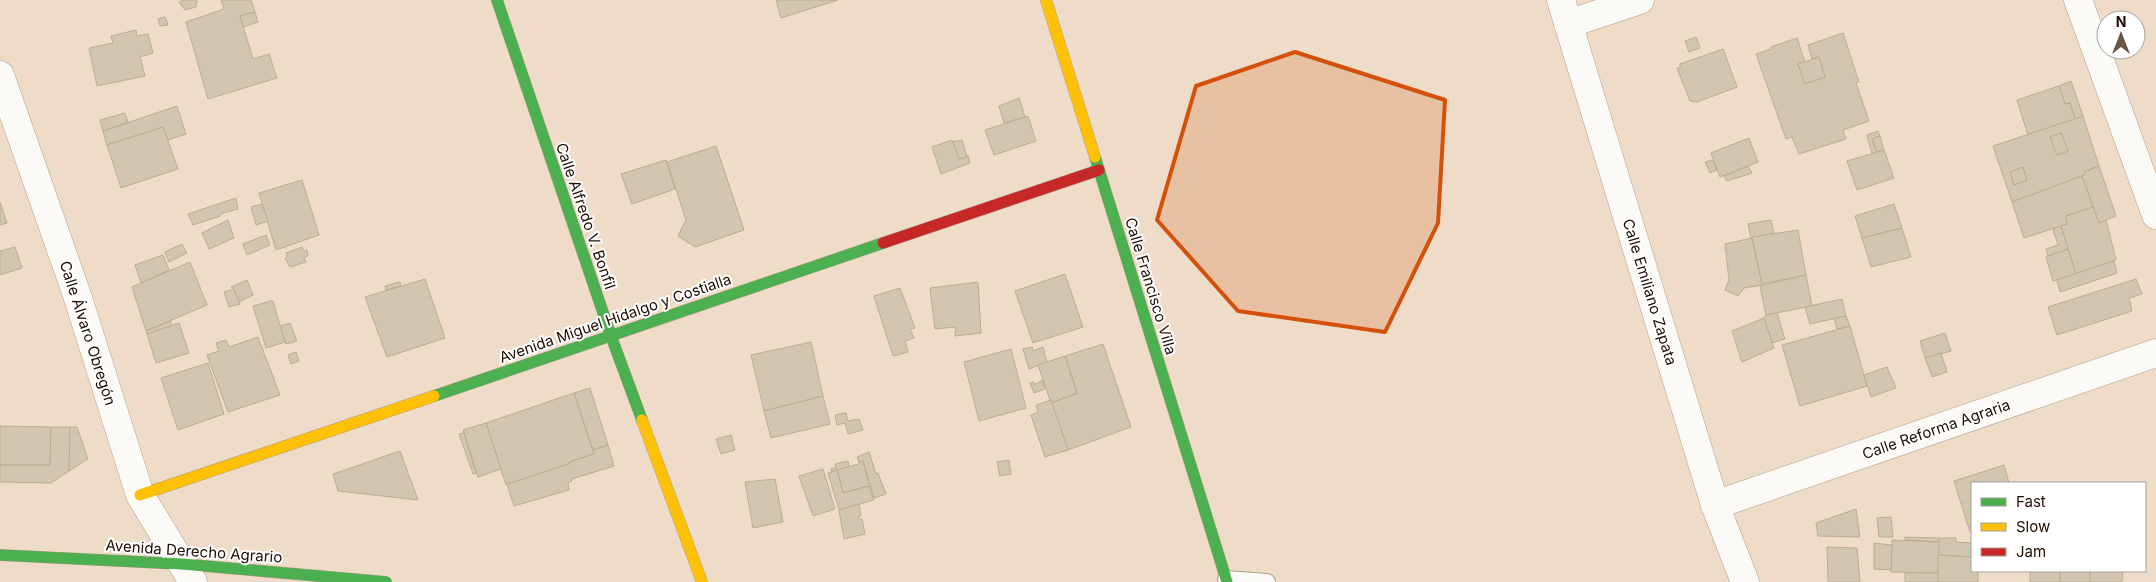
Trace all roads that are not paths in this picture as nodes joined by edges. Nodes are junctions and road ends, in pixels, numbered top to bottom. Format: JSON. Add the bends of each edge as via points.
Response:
{"nodes":[{"id":1,"x":497,"y":0,"type":"edge"},
{"id":2,"x":1046,"y":0,"type":"edge"},
{"id":3,"x":1640,"y":0,"type":"edge"},
{"id":4,"x":2078,"y":0,"type":"edge"},
{"id":5,"x":1564,"y":12,"type":"edge"},
{"id":6,"x":0,"y":75,"type":"edge"},
{"id":7,"x":1099,"y":170,"type":"junction"},
{"id":8,"x":2156,"y":215,"type":"edge"},
{"id":9,"x":612,"y":336,"type":"junction"},
{"id":10,"x":2156,"y":353,"type":"edge"},
{"id":11,"x":140,"y":495,"type":"junction"},
{"id":12,"x":1715,"y":505,"type":"junction"},
{"id":13,"x":0,"y":554,"type":"edge"},
{"id":14,"x":187,"y":573,"type":"edge"},
{"id":15,"x":1227,"y":580,"type":"edge"},
{"id":16,"x":386,"y":582,"type":"edge"},
{"id":17,"x":702,"y":582,"type":"edge"},
{"id":18,"x":1267,"y":582,"type":"edge"},
{"id":19,"x":1745,"y":582,"type":"edge"}],
"edges":[{"from":1,"to":9,"type":"street","name":"Calle Alfredo V. Bonfil"},
{"from":2,"to":7,"type":"street","name":"Calle Francisco Villa"},
{"from":3,"to":5,"type":"street"},
{"from":4,"to":8,"type":"street"},
{"from":5,"to":12,"type":"street","name":"Calle Emiliano Zapata"},
{"from":6,"to":11,"type":"street","name":"Calle Álvaro Obregón","via":[[78,298]]},
{"from":7,"to":9,"type":"street","name":"Avenida Miguel Hidalgo y Costialla"},
{"from":7,"to":15,"type":"street","name":"Calle Francisco Villa"},
{"from":9,"to":11,"type":"street","name":"Avenida Miguel Hidalgo y Costialla"},
{"from":9,"to":17,"type":"street","name":"Calle Alfredo V. Bonfil"},
{"from":10,"to":12,"type":"street","name":"Calle Reforma Agraria"},
{"from":11,"to":14,"type":"street","name":"Calle Álvaro Obregón"},
{"from":12,"to":19,"type":"street","name":"Calle Emiliano Zapata"},
{"from":13,"to":14,"type":"street","name":"Avenida Derecho Agrario"},
{"from":14,"to":16,"type":"street","name":"Avenida Derecho Agrario"},
{"from":15,"to":18,"type":"lane"}]}
